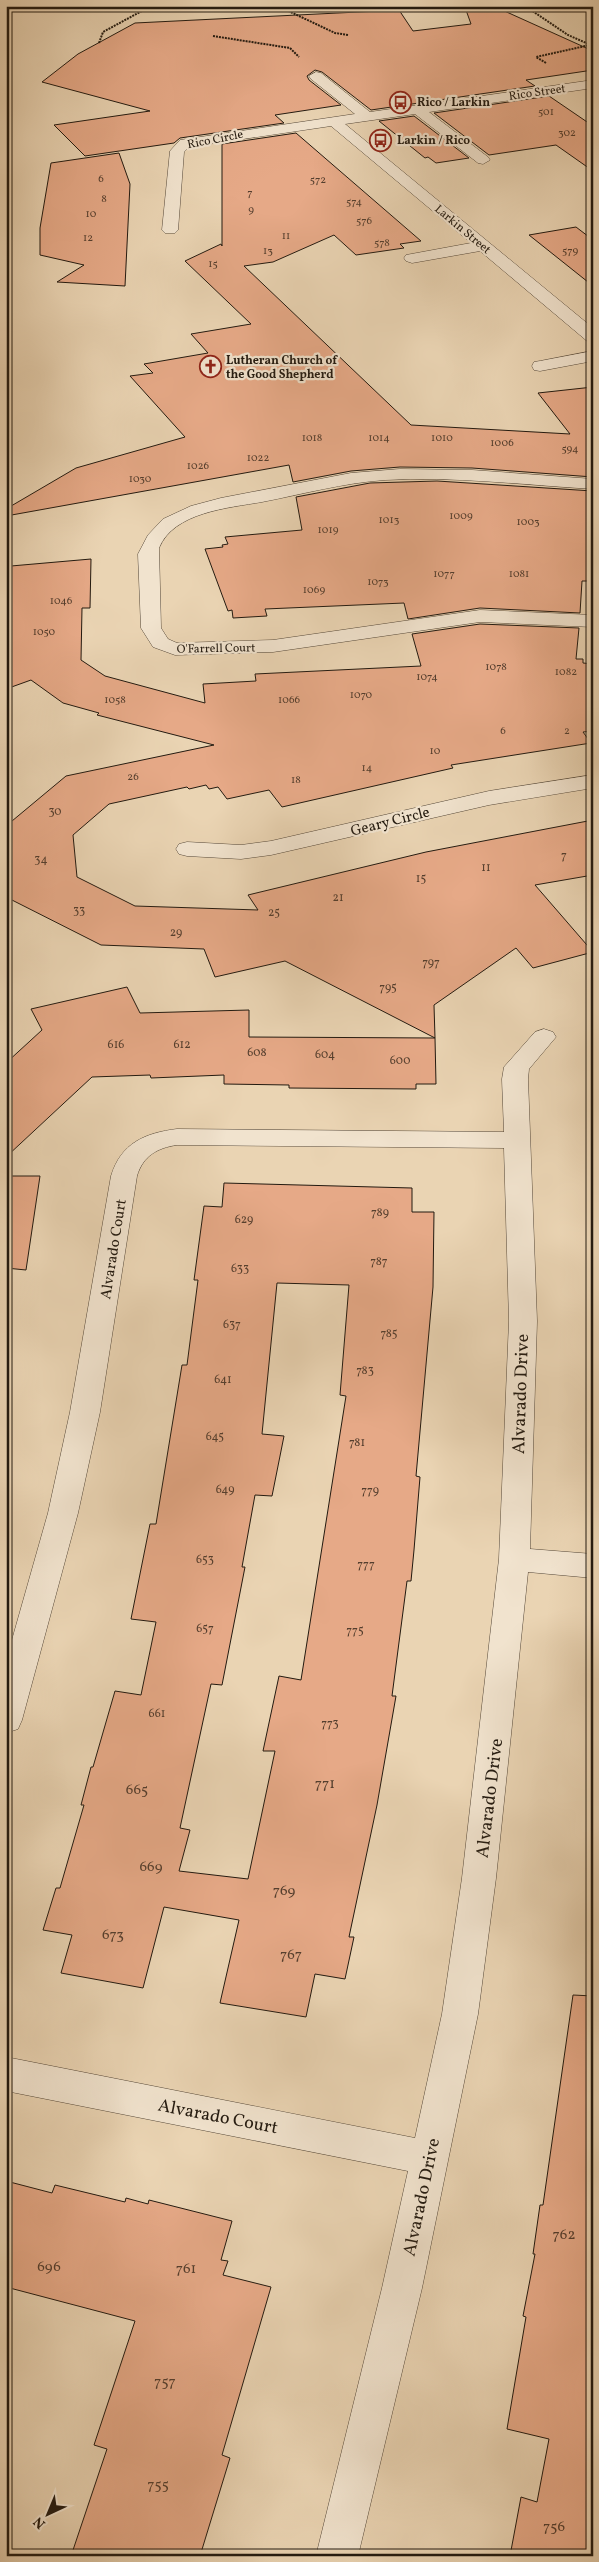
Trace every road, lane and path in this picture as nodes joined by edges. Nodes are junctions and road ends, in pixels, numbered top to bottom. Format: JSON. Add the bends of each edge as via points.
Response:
{"nodes":[{"id":1,"x":151,"y":6,"type":"edge"},
{"id":2,"x":459,"y":6,"type":"edge"},
{"id":3,"x":280,"y":7,"type":"edge"},
{"id":4,"x":526,"y":7,"type":"edge"},
{"id":5,"x":348,"y":35,"type":"dead end"},
{"id":6,"x":213,"y":36,"type":"dead end"},
{"id":7,"x":99,"y":43,"type":"dead end"},
{"id":8,"x":592,"y":45,"type":"edge"},
{"id":9,"x":296,"y":60,"type":"dead end"},
{"id":10,"x":546,"y":63,"type":"dead end"},
{"id":11,"x":587,"y":84,"type":"edge"},
{"id":12,"x":593,"y":94,"type":"edge"},
{"id":13,"x":417,"y":109,"type":"junction"},
{"id":14,"x":366,"y":116,"type":"junction"},
{"id":15,"x":340,"y":120,"type":"junction"},
{"id":16,"x":483,"y":160,"type":"dead end"},
{"id":17,"x":170,"y":230,"type":"dead end"},
{"id":18,"x":483,"y":246,"type":"junction"},
{"id":19,"x":412,"y":258,"type":"dead end"},
{"id":20,"x":593,"y":337,"type":"edge"},
{"id":21,"x":593,"y":356,"type":"edge"},
{"id":22,"x":540,"y":366,"type":"dead end"},
{"id":23,"x":593,"y":484,"type":"edge"},
{"id":24,"x":593,"y":621,"type":"edge"},
{"id":25,"x":593,"y":780,"type":"edge"},
{"id":26,"x":187,"y":848,"type":"dead end"},
{"id":27,"x":544,"y":1037,"type":"dead end"},
{"id":28,"x":515,"y":1140,"type":"junction"},
{"id":29,"x":514,"y":1559,"type":"junction"},
{"id":30,"x":593,"y":1566,"type":"edge"},
{"id":31,"x":6,"y":1720,"type":"edge"},
{"id":32,"x":6,"y":2074,"type":"edge"},
{"id":33,"x":429,"y":2158,"type":"junction"},
{"id":34,"x":337,"y":2556,"type":"edge"}],
"edges":[{"from":1,"to":7,"type":"path","via":[[103,32]]},
{"from":2,"to":4,"type":"path","via":[[464,9]]},
{"from":3,"to":5,"type":"path","via":[[336,33]]},
{"from":4,"to":8,"type":"path","via":[[568,35]]},
{"from":6,"to":9,"type":"path","via":[[290,48],[301,59]]},
{"from":8,"to":10,"type":"path","via":[[536,57]]},
{"from":11,"to":12,"type":"street"},
{"from":11,"to":13,"type":"street","name":"Rico Street"},
{"from":13,"to":14,"type":"street","name":"Rico Street"},
{"from":13,"to":16,"type":"street"},
{"from":14,"to":15,"type":"street","name":"Rico Street"},
{"from":14,"to":15,"type":"street","name":"Larkin Street","via":[[311,80]]},
{"from":15,"to":17,"type":"street","name":"Rico Circle","via":[[200,140],[180,146]]},
{"from":15,"to":18,"type":"street","name":"Larkin Street"},
{"from":18,"to":19,"type":"street"},
{"from":18,"to":20,"type":"street","name":"Larkin Street"},
{"from":21,"to":22,"type":"street"},
{"from":23,"to":24,"type":"street","name":"O'Farrell Court","via":[[417,473],[349,479],[218,505],[189,514],[156,535],[148,554],[151,628],[160,643],[175,649],[273,646],[480,616]]},
{"from":25,"to":26,"type":"street","name":"Geary Circle","via":[[489,798],[271,848],[241,852]]},
{"from":27,"to":28,"type":"street","name":"Alvarado Drive","via":[[516,1067]]},
{"from":28,"to":29,"type":"street","name":"Alvarado Drive","via":[[523,1321]]},
{"from":28,"to":31,"type":"street","name":"Alvarado Court","via":[[177,1137],[149,1143],[132,1155],[124,1176],[102,1317],[65,1504]]},
{"from":29,"to":30,"type":"street"},
{"from":29,"to":33,"type":"street","name":"Alvarado Drive","via":[[480,1878],[463,1994]]},
{"from":32,"to":33,"type":"street","name":"Alvarado Court"},
{"from":33,"to":34,"type":"street","name":"Alvarado Drive","via":[[402,2288]]}]}
